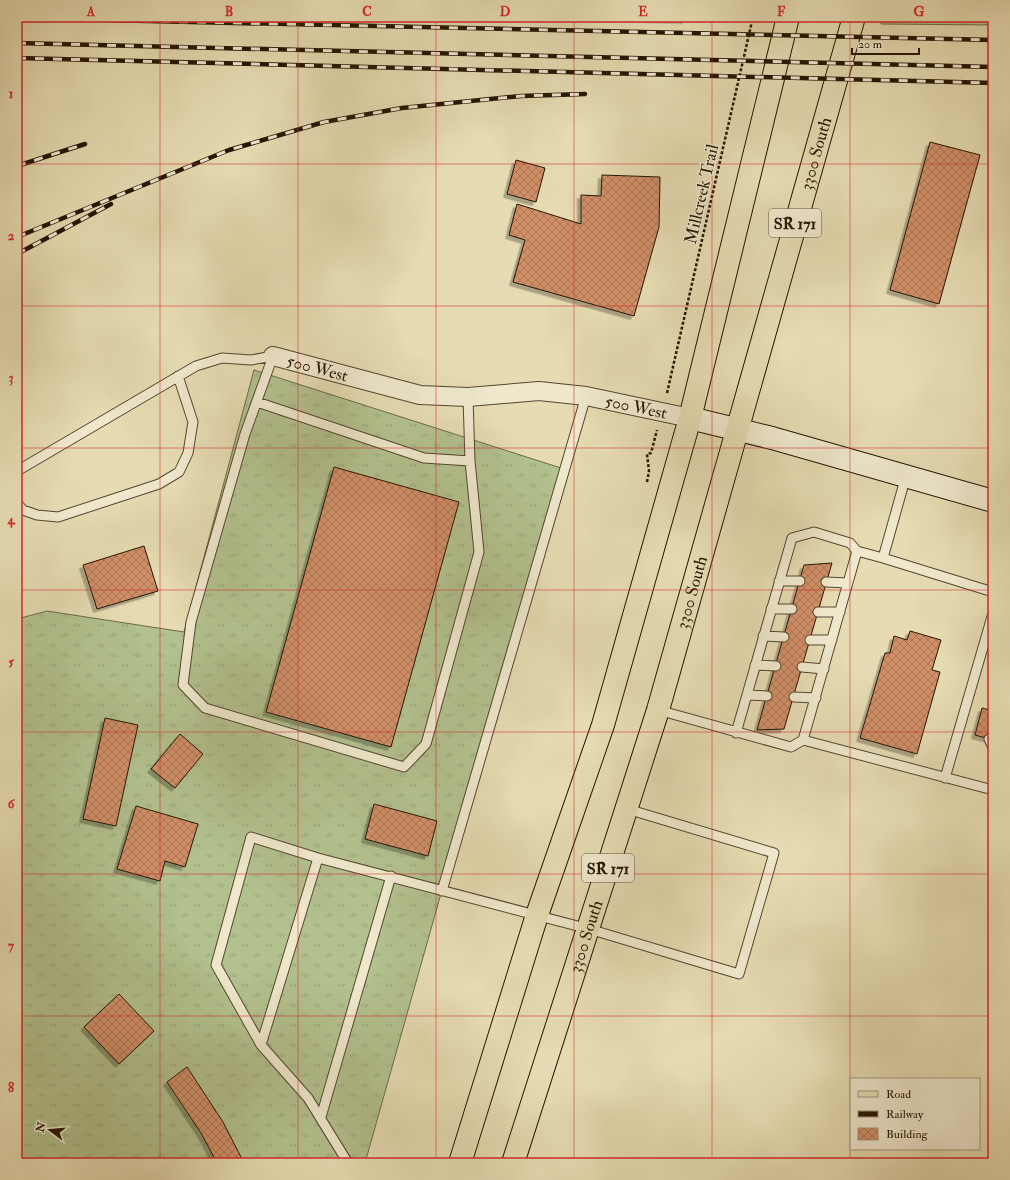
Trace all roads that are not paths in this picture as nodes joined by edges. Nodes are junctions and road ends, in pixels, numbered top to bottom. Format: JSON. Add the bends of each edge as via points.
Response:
{"nodes":[{"id":1,"x":788,"y":17,"type":"edge"},
{"id":2,"x":854,"y":17,"type":"edge"},
{"id":3,"x":273,"y":356,"type":"junction"},
{"id":4,"x":178,"y":376,"type":"junction"},
{"id":5,"x":586,"y":396,"type":"junction"},
{"id":6,"x":468,"y":397,"type":"junction"},
{"id":7,"x":257,"y":402,"type":"junction"},
{"id":8,"x":690,"y":418,"type":"junction"},
{"id":9,"x":737,"y":429,"type":"junction"},
{"id":10,"x":470,"y":461,"type":"junction"},
{"id":11,"x":17,"y":471,"type":"edge"},
{"id":12,"x":906,"y":476,"type":"junction"},
{"id":13,"x":993,"y":501,"type":"edge"},
{"id":14,"x":17,"y":503,"type":"edge"},
{"id":15,"x":857,"y":551,"type":"junction"},
{"id":16,"x":883,"y":558,"type":"junction"},
{"id":17,"x":779,"y":581,"type":"junction"},
{"id":18,"x":800,"y":581,"type":"dead end"},
{"id":19,"x":826,"y":582,"type":"dead end"},
{"id":20,"x":848,"y":583,"type":"junction"},
{"id":21,"x":993,"y":592,"type":"edge"},
{"id":22,"x":771,"y":609,"type":"junction"},
{"id":23,"x":792,"y":609,"type":"dead end"},
{"id":24,"x":818,"y":612,"type":"dead end"},
{"id":25,"x":840,"y":612,"type":"junction"},
{"id":26,"x":993,"y":613,"type":"edge"},
{"id":27,"x":764,"y":636,"type":"junction"},
{"id":28,"x":784,"y":637,"type":"dead end"},
{"id":29,"x":810,"y":640,"type":"dead end"},
{"id":30,"x":832,"y":640,"type":"junction"},
{"id":31,"x":755,"y":665,"type":"junction"},
{"id":32,"x":776,"y":666,"type":"dead end"},
{"id":33,"x":802,"y":666,"type":"dead end"},
{"id":34,"x":824,"y":669,"type":"junction"},
{"id":35,"x":747,"y":695,"type":"junction"},
{"id":36,"x":767,"y":696,"type":"dead end"},
{"id":37,"x":794,"y":697,"type":"dead end"},
{"id":38,"x":816,"y":698,"type":"junction"},
{"id":39,"x":658,"y":710,"type":"junction"},
{"id":40,"x":736,"y":733,"type":"junction"},
{"id":41,"x":803,"y":740,"type":"junction"},
{"id":42,"x":945,"y":778,"type":"junction"},
{"id":43,"x":993,"y":790,"type":"edge"},
{"id":44,"x":627,"y":809,"type":"junction"},
{"id":45,"x":318,"y":858,"type":"junction"},
{"id":46,"x":391,"y":876,"type":"junction"},
{"id":47,"x":442,"y":891,"type":"junction"},
{"id":48,"x":537,"y":915,"type":"junction"},
{"id":49,"x":589,"y":929,"type":"junction"},
{"id":50,"x":261,"y":1045,"type":"junction"},
{"id":51,"x":321,"y":1118,"type":"junction"},
{"id":52,"x":348,"y":1163,"type":"edge"},
{"id":53,"x":460,"y":1163,"type":"edge"},
{"id":54,"x":513,"y":1163,"type":"edge"}],
"edges":[{"from":1,"to":8,"type":"main road","number":"SR 171"},
{"from":2,"to":9,"type":"main road","name":"3300 South","number":"SR 171"},
{"from":3,"to":4,"type":"lane","via":[[251,360],[222,358],[196,366]]},
{"from":3,"to":6,"type":"street","name":"500 West","via":[[420,395]]},
{"from":3,"to":7,"type":"lane"},
{"from":4,"to":11,"type":"lane"},
{"from":4,"to":14,"type":"lane","via":[[193,422],[188,453],[179,472],[159,484],[58,517],[37,516],[23,510]]},
{"from":5,"to":6,"type":"street","name":"500 West","via":[[539,391]]},
{"from":5,"to":8,"type":"street","name":"500 West"},
{"from":5,"to":47,"type":"lane"},
{"from":6,"to":10,"type":"lane"},
{"from":7,"to":10,"type":"lane","via":[[424,458]]},
{"from":7,"to":10,"type":"lane","via":[[245,434],[191,622],[183,684],[205,708],[404,766],[426,744],[479,552]]},
{"from":8,"to":9,"type":"main road","name":"500 West"},
{"from":8,"to":48,"type":"main road","number":"SR 171","via":[[603,725]]},
{"from":9,"to":12,"type":"main road","name":"500 West"},
{"from":9,"to":39,"type":"main road","name":"3300 South","number":"SR 171"},
{"from":12,"to":13,"type":"main road","name":"500 West"},
{"from":12,"to":16,"type":"lane"},
{"from":15,"to":16,"type":"lane"},
{"from":15,"to":17,"type":"lane","via":[[850,544],[814,532],[792,538]]},
{"from":15,"to":20,"type":"lane"},
{"from":16,"to":21,"type":"lane"},
{"from":17,"to":18,"type":"lane"},
{"from":17,"to":22,"type":"lane"},
{"from":19,"to":20,"type":"lane"},
{"from":20,"to":25,"type":"lane"},
{"from":22,"to":23,"type":"lane"},
{"from":22,"to":27,"type":"lane"},
{"from":24,"to":25,"type":"lane"},
{"from":25,"to":30,"type":"lane"},
{"from":26,"to":42,"type":"lane"},
{"from":27,"to":28,"type":"lane"},
{"from":27,"to":31,"type":"lane"},
{"from":29,"to":30,"type":"lane"},
{"from":30,"to":34,"type":"lane"},
{"from":31,"to":32,"type":"lane"},
{"from":31,"to":35,"type":"lane"},
{"from":33,"to":34,"type":"lane"},
{"from":34,"to":38,"type":"lane"},
{"from":35,"to":36,"type":"lane"},
{"from":35,"to":40,"type":"lane"},
{"from":37,"to":38,"type":"lane"},
{"from":38,"to":41,"type":"lane"},
{"from":39,"to":40,"type":"lane"},
{"from":39,"to":44,"type":"main road","name":"3300 South","number":"SR 171"},
{"from":40,"to":41,"type":"lane","via":[[791,747]]},
{"from":41,"to":42,"type":"lane"},
{"from":42,"to":43,"type":"lane"},
{"from":44,"to":49,"type":"main road","name":"3300 South","number":"SR 171"},
{"from":44,"to":49,"type":"lane","via":[[774,853],[738,974]]},
{"from":45,"to":46,"type":"lane"},
{"from":45,"to":50,"type":"lane"},
{"from":45,"to":50,"type":"lane","via":[[251,837],[216,965]]},
{"from":46,"to":47,"type":"lane"},
{"from":46,"to":51,"type":"lane"},
{"from":47,"to":48,"type":"lane"},
{"from":48,"to":49,"type":"lane"},
{"from":48,"to":53,"type":"main road","number":"SR 171"},
{"from":49,"to":54,"type":"main road","name":"3300 South","number":"SR 171"},
{"from":50,"to":51,"type":"lane","via":[[308,1098]]},
{"from":51,"to":52,"type":"lane"}]}
